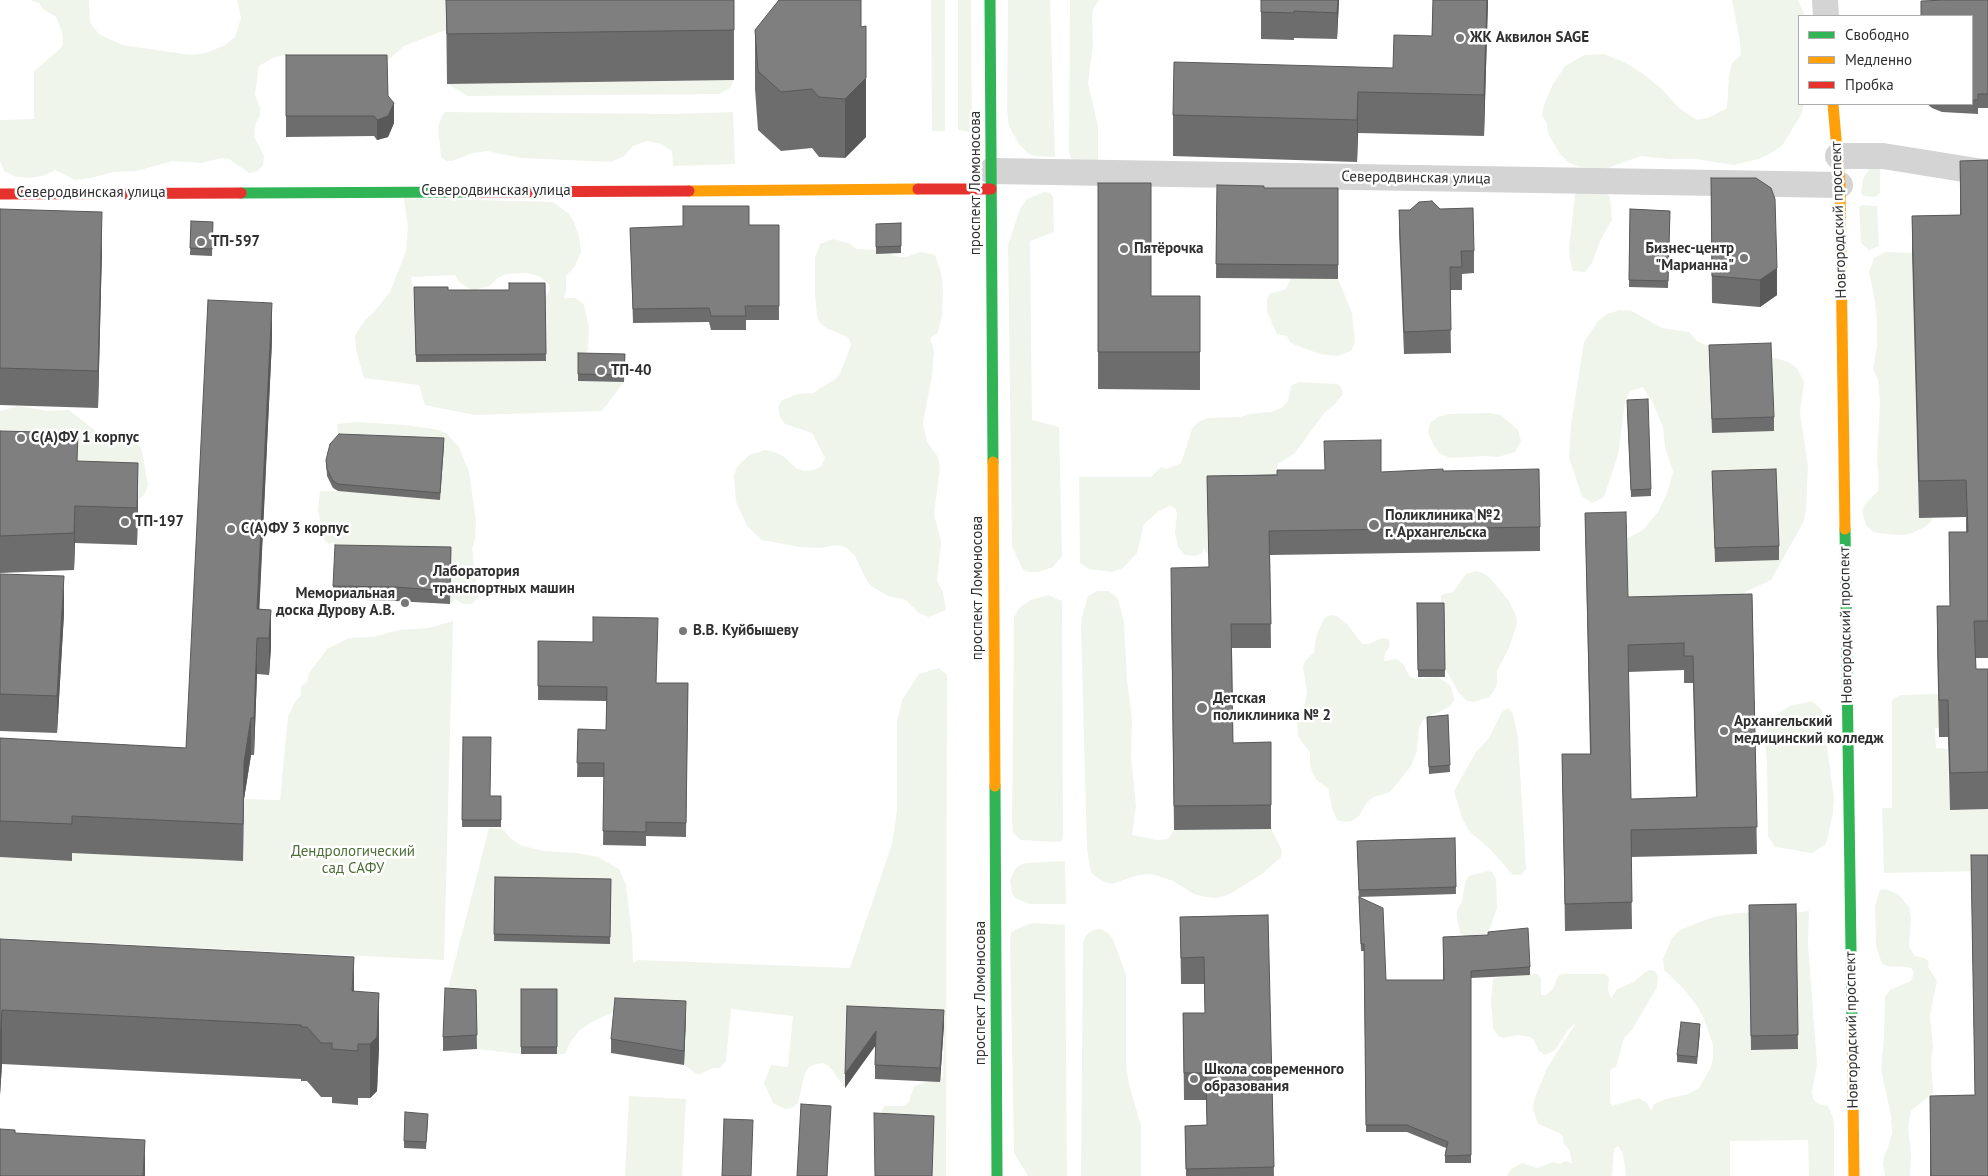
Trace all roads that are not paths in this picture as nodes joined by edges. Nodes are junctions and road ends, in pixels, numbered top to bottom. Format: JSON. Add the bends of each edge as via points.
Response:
{"nodes":[{"id":1,"x":990,"y":0,"type":"edge"},
{"id":2,"x":1825,"y":0,"type":"edge"},
{"id":3,"x":1826,"y":15,"type":"edge"},
{"id":4,"x":1834,"y":105,"type":"edge"},
{"id":5,"x":1838,"y":156,"type":"junction"},
{"id":6,"x":1988,"y":173,"type":"edge"},
{"id":7,"x":991,"y":180,"type":"junction"},
{"id":8,"x":1840,"y":185,"type":"junction"},
{"id":9,"x":0,"y":194,"type":"edge"},
{"id":10,"x":997,"y":1176,"type":"edge"},
{"id":11,"x":1854,"y":1176,"type":"edge"}],
"edges":[{"from":1,"to":7,"type":"street","name":"проспект Ломоносова"},
{"from":2,"to":3,"type":"street"},
{"from":4,"to":5,"type":"street","name":"Новгородский проспект"},
{"from":5,"to":6,"type":"street","via":[[1883,156]]},
{"from":5,"to":8,"type":"street","name":"Новгородский проспект"},
{"from":7,"to":8,"type":"street","name":"Северодвинская улица"},
{"from":7,"to":9,"type":"street","name":"Северодвинская улица"},
{"from":7,"to":10,"type":"street","name":"проспект Ломоносова"},
{"from":8,"to":11,"type":"street","name":"Новгородский проспект"}]}
